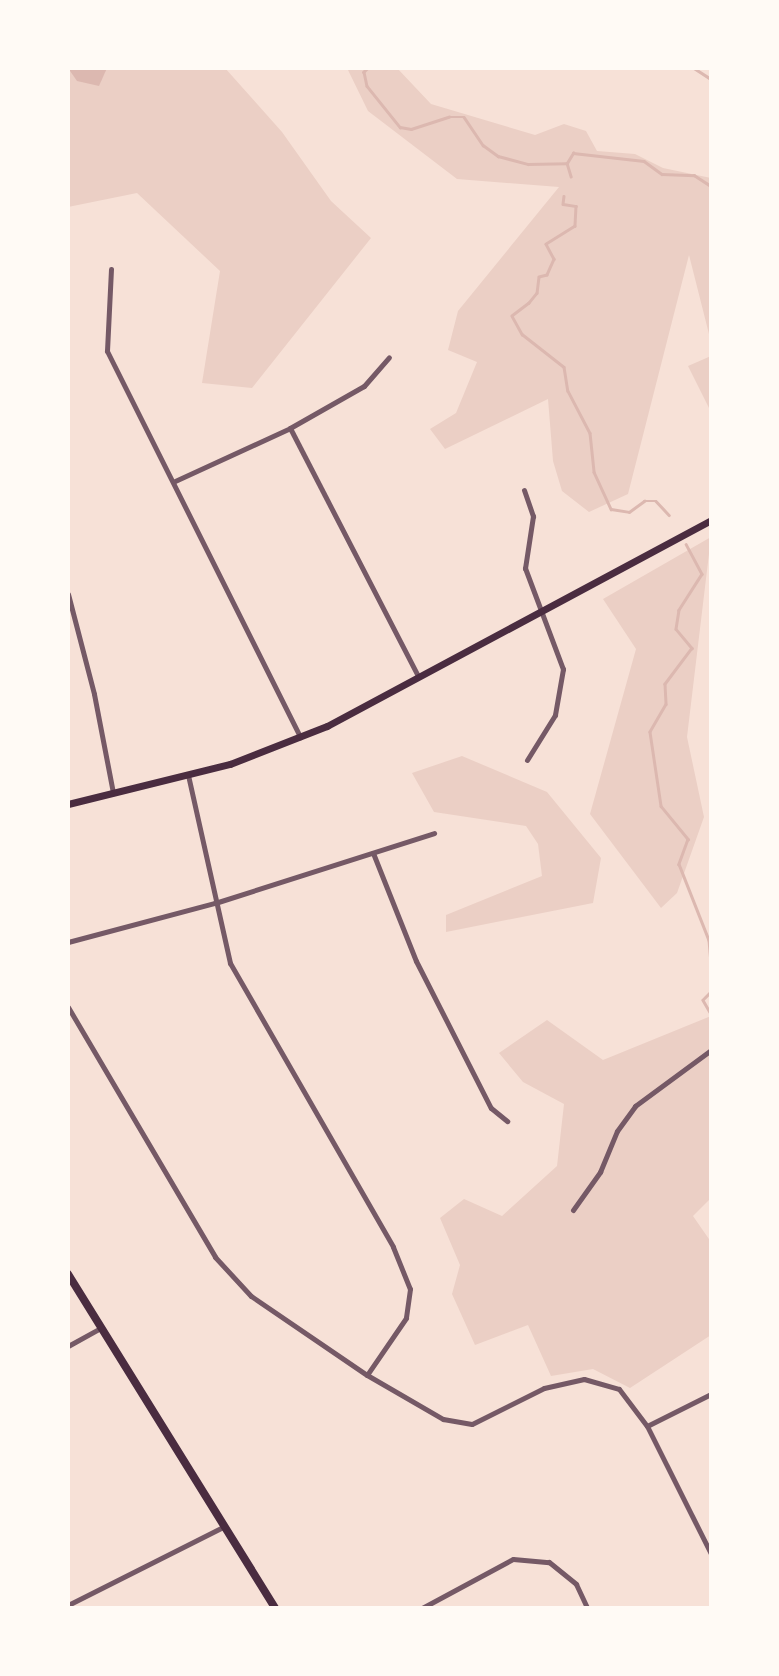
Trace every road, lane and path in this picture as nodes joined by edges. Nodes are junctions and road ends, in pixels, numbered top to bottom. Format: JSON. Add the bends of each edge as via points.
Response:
{"nodes":[{"id":1,"x":111,"y":269,"type":"dead end"},
{"id":2,"x":389,"y":358,"type":"dead end"},
{"id":3,"x":289,"y":428,"type":"junction"},
{"id":4,"x":174,"y":481,"type":"junction"},
{"id":5,"x":524,"y":490,"type":"dead end"},
{"id":6,"x":711,"y":520,"type":"edge"},
{"id":7,"x":68,"y":594,"type":"edge"},
{"id":8,"x":541,"y":608,"type":"junction"},
{"id":9,"x":418,"y":676,"type":"junction"},
{"id":10,"x":300,"y":737,"type":"junction"},
{"id":11,"x":527,"y":761,"type":"dead end"},
{"id":12,"x":188,"y":775,"type":"junction"},
{"id":13,"x":113,"y":793,"type":"junction"},
{"id":14,"x":68,"y":804,"type":"edge"},
{"id":15,"x":434,"y":833,"type":"dead end"},
{"id":16,"x":373,"y":853,"type":"junction"},
{"id":17,"x":215,"y":903,"type":"junction"},
{"id":18,"x":68,"y":942,"type":"edge"},
{"id":19,"x":68,"y":1007,"type":"edge"},
{"id":20,"x":711,"y":1050,"type":"edge"},
{"id":21,"x":507,"y":1121,"type":"dead end"},
{"id":22,"x":573,"y":1210,"type":"dead end"},
{"id":23,"x":68,"y":1273,"type":"edge"},
{"id":24,"x":101,"y":1328,"type":"junction"},
{"id":25,"x":68,"y":1346,"type":"edge"},
{"id":26,"x":367,"y":1376,"type":"junction"},
{"id":27,"x":711,"y":1394,"type":"edge"},
{"id":28,"x":647,"y":1426,"type":"junction"},
{"id":29,"x":223,"y":1527,"type":"junction"},
{"id":30,"x":708,"y":1541,"type":"edge"},
{"id":31,"x":711,"y":1554,"type":"edge"},
{"id":32,"x":68,"y":1605,"type":"edge"},
{"id":33,"x":275,"y":1608,"type":"edge"},
{"id":34,"x":422,"y":1608,"type":"edge"},
{"id":35,"x":587,"y":1608,"type":"edge"}],
"edges":[{"from":1,"to":4,"type":"street","via":[[107,351]]},
{"from":2,"to":3,"type":"street","via":[[364,386]]},
{"from":3,"to":4,"type":"street"},
{"from":3,"to":9,"type":"street"},
{"from":4,"to":10,"type":"street"},
{"from":5,"to":8,"type":"street","via":[[533,516],[525,568]]},
{"from":6,"to":8,"type":"main road"},
{"from":7,"to":13,"type":"street"},
{"from":8,"to":9,"type":"main road"},
{"from":8,"to":11,"type":"street","via":[[563,669],[555,715]]},
{"from":9,"to":10,"type":"main road"},
{"from":10,"to":12,"type":"main road"},
{"from":12,"to":13,"type":"main road"},
{"from":12,"to":17,"type":"street"},
{"from":13,"to":14,"type":"main road"},
{"from":15,"to":16,"type":"street"},
{"from":16,"to":17,"type":"street"},
{"from":16,"to":21,"type":"street","via":[[416,961],[491,1108]]},
{"from":17,"to":18,"type":"street"},
{"from":17,"to":26,"type":"street","via":[[230,962],[393,1247],[410,1289],[406,1318]]},
{"from":19,"to":26,"type":"street","via":[[215,1257],[251,1296]]},
{"from":20,"to":22,"type":"street","via":[[635,1106],[617,1131],[600,1172]]},
{"from":23,"to":24,"type":"main road"},
{"from":24,"to":25,"type":"street"},
{"from":24,"to":29,"type":"main road"},
{"from":26,"to":28,"type":"street","via":[[443,1419],[472,1424],[544,1388],[584,1379],[619,1388]]},
{"from":27,"to":28,"type":"street"},
{"from":28,"to":30,"type":"street"},
{"from":29,"to":32,"type":"street"},
{"from":29,"to":33,"type":"main road"},
{"from":30,"to":31,"type":"street"},
{"from":34,"to":35,"type":"street","via":[[513,1559],[549,1562],[576,1584]]}]}
